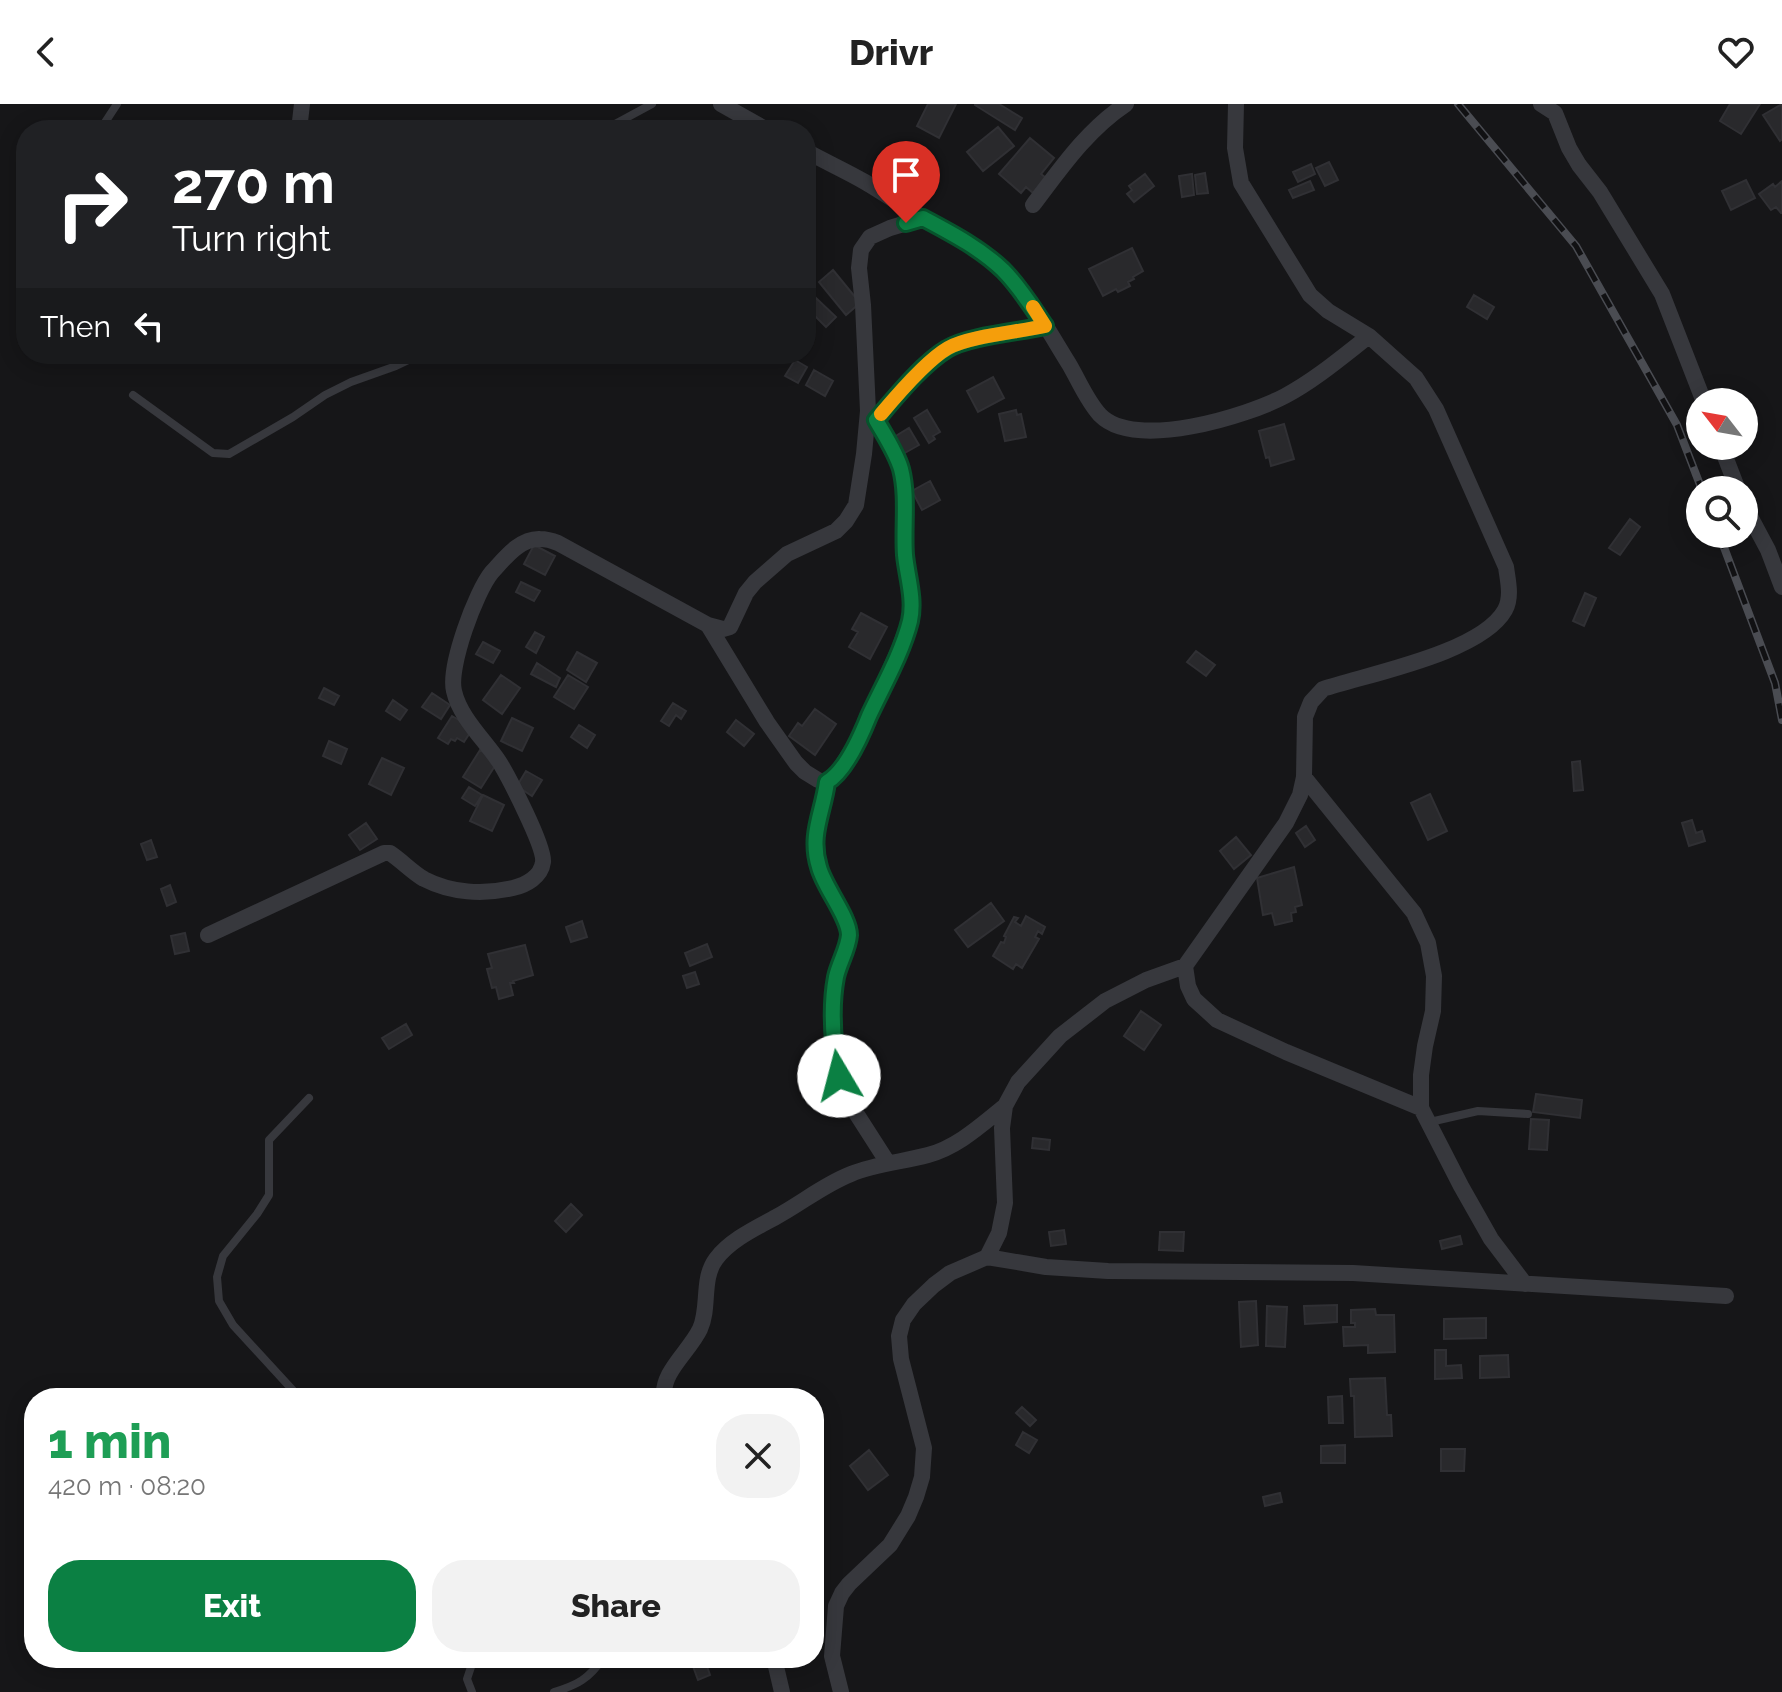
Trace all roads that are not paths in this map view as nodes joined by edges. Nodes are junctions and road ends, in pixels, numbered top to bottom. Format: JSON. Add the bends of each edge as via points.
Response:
{"nodes":[{"id":1,"x":652,"y":104,"type":"edge"},
{"id":2,"x":721,"y":104,"type":"edge"},
{"id":3,"x":1126,"y":104,"type":"edge"},
{"id":4,"x":1236,"y":104,"type":"edge"},
{"id":5,"x":1541,"y":104,"type":"edge"},
{"id":6,"x":622,"y":120,"type":"edge"},
{"id":7,"x":749,"y":120,"type":"edge"},
{"id":8,"x":816,"y":156,"type":"edge"},
{"id":9,"x":1033,"y":205,"type":"dead end"},
{"id":10,"x":923,"y":218,"type":"junction"},
{"id":11,"x":1045,"y":326,"type":"junction"},
{"id":12,"x":1369,"y":336,"type":"junction"},
{"id":13,"x":400,"y":364,"type":"edge"},
{"id":14,"x":1699,"y":388,"type":"edge"},
{"id":15,"x":133,"y":395,"type":"dead end"},
{"id":16,"x":872,"y":416,"type":"junction"},
{"id":17,"x":1758,"y":531,"type":"edge"},
{"id":18,"x":1782,"y":587,"type":"edge"},
{"id":19,"x":708,"y":625,"type":"junction"},
{"id":20,"x":1304,"y":777,"type":"junction"},
{"id":21,"x":827,"y":782,"type":"junction"},
{"id":22,"x":208,"y":935,"type":"dead end"},
{"id":23,"x":1185,"y":966,"type":"junction"},
{"id":24,"x":309,"y":1098,"type":"dead end"},
{"id":25,"x":1005,"y":1106,"type":"junction"},
{"id":26,"x":1528,"y":1114,"type":"dead end"},
{"id":27,"x":1426,"y":1115,"type":"junction"},
{"id":28,"x":888,"y":1163,"type":"junction"},
{"id":29,"x":987,"y":1257,"type":"junction"},
{"id":30,"x":1525,"y":1284,"type":"junction"},
{"id":31,"x":1726,"y":1296,"type":"dead end"},
{"id":32,"x":291,"y":1388,"type":"edge"},
{"id":33,"x":664,"y":1388,"type":"edge"},
{"id":34,"x":471,"y":1668,"type":"edge"},
{"id":35,"x":596,"y":1668,"type":"edge"},
{"id":36,"x":776,"y":1668,"type":"edge"},
{"id":37,"x":472,"y":1692,"type":"edge"},
{"id":38,"x":554,"y":1692,"type":"edge"},
{"id":39,"x":782,"y":1692,"type":"edge"},
{"id":40,"x":841,"y":1692,"type":"edge"}],
"edges":[{"from":1,"to":6,"type":"lane"},
{"from":2,"to":7,"type":"street"},
{"from":3,"to":9,"type":"street","via":[[1085,137]]},
{"from":4,"to":12,"type":"street","via":[[1241,183],[1310,295]]},
{"from":5,"to":14,"type":"street","via":[[1555,113],[1574,157],[1662,294]]},
{"from":8,"to":10,"type":"street"},
{"from":10,"to":11,"type":"street","via":[[1002,269]]},
{"from":10,"to":16,"type":"street","via":[[870,237],[861,250]]},
{"from":11,"to":12,"type":"street","via":[[1099,414],[1108,422],[1146,430],[1178,429],[1240,414],[1286,396]]},
{"from":11,"to":16,"type":"street","via":[[949,347]]},
{"from":12,"to":20,"type":"street","via":[[1416,378],[1436,409],[1506,567],[1509,593],[1505,610],[1468,640],[1431,658],[1323,689],[1305,717]]},
{"from":13,"to":15,"type":"lane","via":[[325,395],[229,454],[213,453]]},
{"from":16,"to":19,"type":"street","via":[[856,505],[846,521],[787,554],[755,582],[730,627]]},
{"from":16,"to":21,"type":"street","via":[[901,469],[910,619],[860,737]]},
{"from":17,"to":18,"type":"street"},
{"from":19,"to":21,"type":"street","via":[[796,763]]},
{"from":19,"to":22,"type":"street","via":[[558,543],[538,538],[518,545],[485,580],[472,607],[453,689],[500,764],[542,847],[543,863],[534,878],[510,889],[449,890],[384,853]]},
{"from":20,"to":23,"type":"street","via":[[1286,823]]},
{"from":20,"to":27,"type":"street","via":[[1414,913],[1428,943],[1434,987],[1421,1075]]},
{"from":21,"to":28,"type":"street","via":[[815,848],[849,936],[833,998],[835,1056],[847,1099]]},
{"from":23,"to":25,"type":"street","via":[[1105,1001],[1060,1036],[1018,1082]]},
{"from":23,"to":27,"type":"street","via":[[1194,999],[1217,1020]]},
{"from":24,"to":32,"type":"lane","via":[[269,1140],[269,1195],[223,1256],[217,1277],[219,1301],[233,1325]]},
{"from":25,"to":28,"type":"street","via":[[960,1141],[930,1155]]},
{"from":25,"to":29,"type":"street","via":[[1005,1203]]},
{"from":26,"to":27,"type":"lane"},
{"from":27,"to":30,"type":"street","via":[[1491,1239]]},
{"from":28,"to":33,"type":"street","via":[[821,1188],[716,1259],[703,1323]]},
{"from":29,"to":30,"type":"street","via":[[1108,1271],[1353,1273]]},
{"from":29,"to":40,"type":"street","via":[[950,1273],[903,1320],[901,1359],[924,1448],[922,1477],[890,1545],[849,1584],[836,1606],[832,1656]]},
{"from":30,"to":31,"type":"street"},
{"from":34,"to":37,"type":"lane","via":[[467,1679]]},
{"from":35,"to":38,"type":"lane","via":[[579,1684]]},
{"from":36,"to":39,"type":"street"}]}
